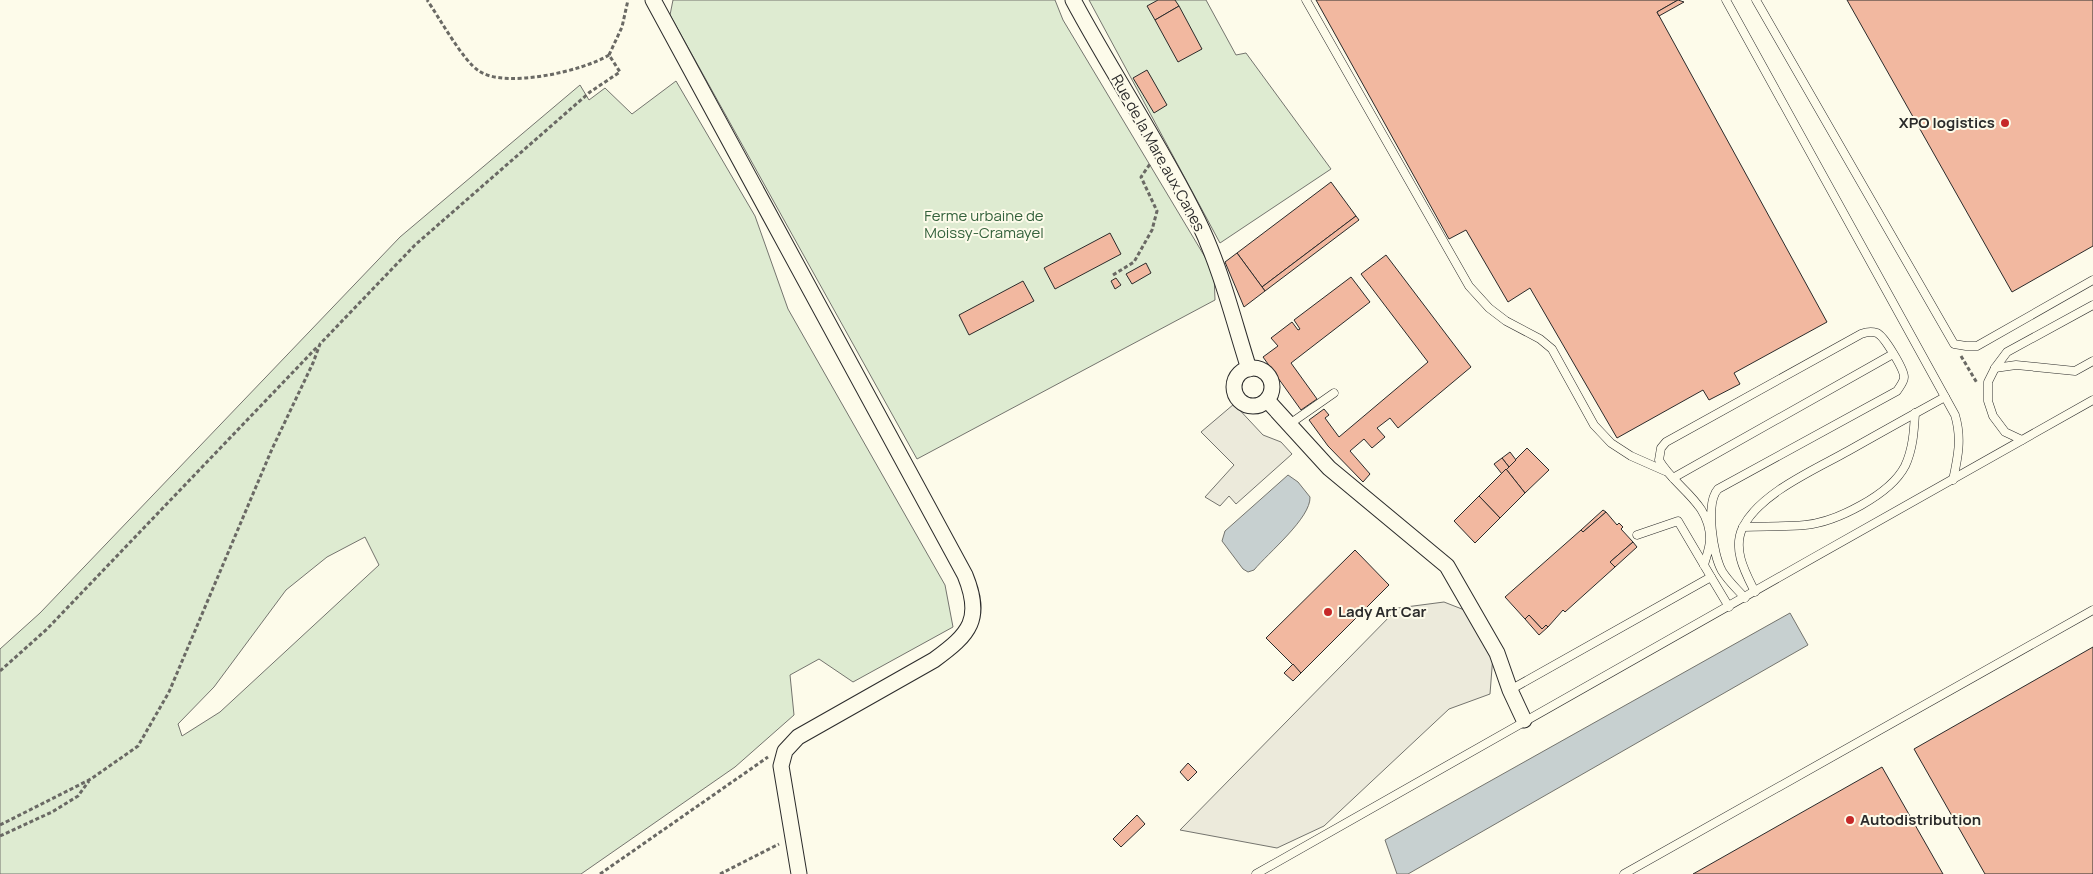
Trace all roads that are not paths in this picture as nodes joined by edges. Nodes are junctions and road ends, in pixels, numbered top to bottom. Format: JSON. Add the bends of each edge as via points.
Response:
{"nodes":[{"id":1,"x":654,"y":0,"type":"edge"},
{"id":2,"x":1073,"y":0,"type":"edge"},
{"id":3,"x":1306,"y":0,"type":"edge"},
{"id":4,"x":1726,"y":0,"type":"edge"},
{"id":5,"x":1756,"y":0,"type":"edge"},
{"id":6,"x":2093,"y":280,"type":"edge"},
{"id":7,"x":2093,"y":305,"type":"edge"},
{"id":8,"x":1893,"y":354,"type":"junction"},
{"id":9,"x":2093,"y":361,"type":"edge"},
{"id":10,"x":1249,"y":368,"type":"junction"},
{"id":11,"x":1995,"y":368,"type":"junction"},
{"id":12,"x":1334,"y":393,"type":"dead end"},
{"id":13,"x":1945,"y":397,"type":"junction"},
{"id":14,"x":1267,"y":400,"type":"junction"},
{"id":15,"x":2093,"y":400,"type":"edge"},
{"id":16,"x":1915,"y":413,"type":"junction"},
{"id":17,"x":1291,"y":424,"type":"junction"},
{"id":18,"x":2022,"y":440,"type":"junction"},
{"id":19,"x":1665,"y":471,"type":"junction"},
{"id":20,"x":1673,"y":478,"type":"junction"},
{"id":21,"x":1953,"y":480,"type":"junction"},
{"id":22,"x":1743,"y":527,"type":"junction"},
{"id":23,"x":1636,"y":535,"type":"dead end"},
{"id":24,"x":1704,"y":566,"type":"junction"},
{"id":25,"x":1711,"y":577,"type":"junction"},
{"id":26,"x":1755,"y":592,"type":"junction"},
{"id":27,"x":1745,"y":598,"type":"junction"},
{"id":28,"x":1729,"y":607,"type":"junction"},
{"id":29,"x":2093,"y":610,"type":"edge"},
{"id":30,"x":1510,"y":690,"type":"junction"},
{"id":31,"x":1524,"y":720,"type":"junction"},
{"id":32,"x":799,"y":874,"type":"edge"},
{"id":33,"x":1256,"y":874,"type":"edge"},
{"id":34,"x":1624,"y":874,"type":"edge"}],
"edges":[{"from":1,"to":32,"type":"street","via":[[974,596],[974,614],[969,630],[954,645],[934,660],[798,737],[785,751],[781,766]]},
{"from":2,"to":10,"type":"street","name":"Rue de la Mare aux Canes","via":[[1199,223],[1216,264]]},
{"from":3,"to":19,"type":"lane","via":[[1469,286],[1506,321],[1552,349],[1594,425],[1611,443]]},
{"from":4,"to":13,"type":"lane"},
{"from":5,"to":6,"type":"lane","via":[[1954,344],[1977,346]]},
{"from":7,"to":11,"type":"lane","via":[[2007,352]]},
{"from":8,"to":19,"type":"lane","via":[[1877,333],[1861,334],[1666,442],[1659,460]]},
{"from":8,"to":20,"type":"lane"},
{"from":8,"to":27,"type":"lane","via":[[1904,374],[1904,382],[1897,391],[1712,495],[1710,506],[1715,554],[1729,581]]},
{"from":9,"to":11,"type":"lane","via":[[2075,372],[2016,365]]},
{"from":10,"to":14,"type":"street","via":[[1260,369],[1268,375],[1272,385]]},
{"from":10,"to":14,"type":"street","via":[[1236,378],[1236,394],[1250,405],[1256,406]]},
{"from":11,"to":18,"type":"lane","via":[[1988,382],[1988,401],[1993,416],[2005,432]]},
{"from":12,"to":17,"type":"lane"},
{"from":13,"to":16,"type":"lane"},
{"from":13,"to":21,"type":"lane","via":[[1959,428],[1960,449]]},
{"from":14,"to":17,"type":"street"},
{"from":15,"to":18,"type":"lane"},
{"from":16,"to":22,"type":"lane","via":[[1779,490],[1755,511]]},
{"from":16,"to":22,"type":"lane","via":[[1913,445],[1904,467],[1874,498],[1806,526]]},
{"from":17,"to":30,"type":"street","via":[[1329,468],[1447,566],[1498,653]]},
{"from":18,"to":21,"type":"lane"},
{"from":19,"to":20,"type":"lane"},
{"from":20,"to":24,"type":"lane","via":[[1705,515],[1710,540]]},
{"from":21,"to":26,"type":"lane"},
{"from":22,"to":26,"type":"lane","via":[[1739,543],[1741,562]]},
{"from":23,"to":24,"type":"lane","via":[[1678,521]]},
{"from":24,"to":25,"type":"lane"},
{"from":25,"to":28,"type":"lane"},
{"from":25,"to":30,"type":"lane"},
{"from":26,"to":27,"type":"lane"},
{"from":27,"to":28,"type":"lane"},
{"from":28,"to":31,"type":"lane"},
{"from":29,"to":34,"type":"lane"},
{"from":30,"to":31,"type":"street"},
{"from":31,"to":33,"type":"lane"}]}
